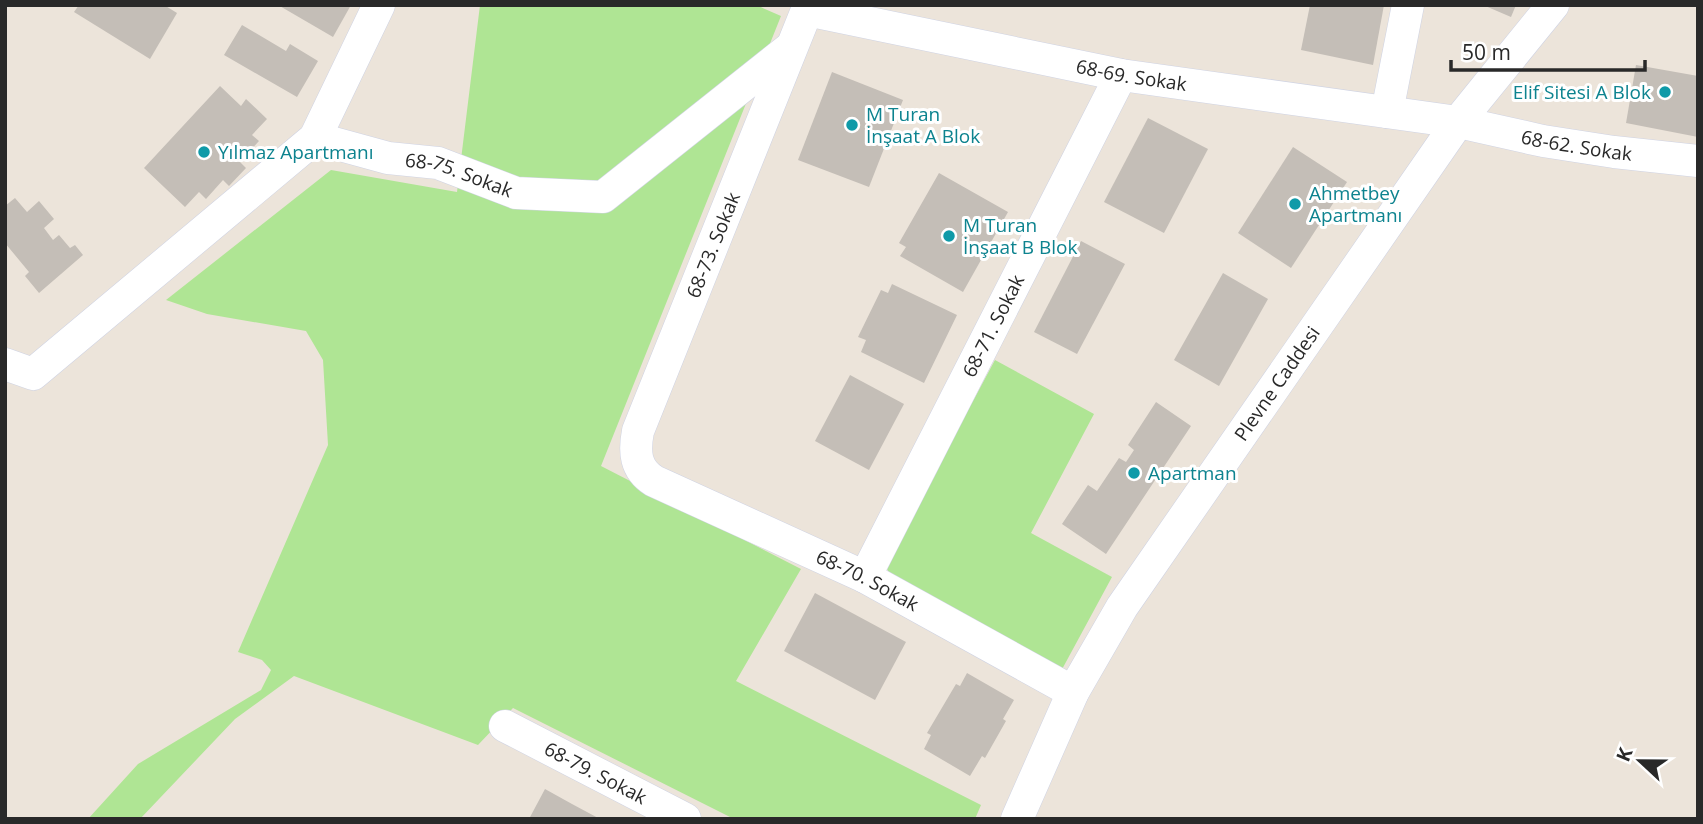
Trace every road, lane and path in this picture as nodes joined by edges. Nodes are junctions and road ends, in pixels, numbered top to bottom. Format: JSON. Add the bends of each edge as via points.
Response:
{"nodes":[{"id":1,"x":379,"y":5,"type":"edge"},
{"id":2,"x":1408,"y":5,"type":"edge"},
{"id":3,"x":1553,"y":5,"type":"edge"},
{"id":4,"x":808,"y":8,"type":"edge"},
{"id":5,"x":792,"y":47,"type":"junction"},
{"id":6,"x":1121,"y":75,"type":"junction"},
{"id":7,"x":1387,"y":112,"type":"junction"},
{"id":8,"x":1458,"y":122,"type":"junction"},
{"id":9,"x":315,"y":138,"type":"junction"},
{"id":10,"x":1698,"y":162,"type":"edge"},
{"id":11,"x":19,"y":369,"type":"edge"},
{"id":12,"x":653,"y":481,"type":"joint"},
{"id":13,"x":865,"y":578,"type":"junction"},
{"id":14,"x":1073,"y":692,"type":"junction"},
{"id":15,"x":505,"y":726,"type":"dead end"},
{"id":16,"x":685,"y":819,"type":"edge"},
{"id":17,"x":1017,"y":819,"type":"edge"}],
"edges":[{"from":1,"to":9,"type":"street"},
{"from":2,"to":7,"type":"street"},
{"from":3,"to":8,"type":"street","name":"Plevne Caddesi"},
{"from":4,"to":5,"type":"street","name":"68-73. Sokak"},
{"from":4,"to":6,"type":"street","name":"68-69. Sokak"},
{"from":5,"to":9,"type":"street","name":"68-75. Sokak","via":[[603,197],[516,193],[438,163],[388,158]]},
{"from":5,"to":12,"type":"street","name":"68-73. Sokak","via":[[638,431],[639,467]]},
{"from":6,"to":7,"type":"street","name":"68-69. Sokak"},
{"from":6,"to":13,"type":"street","name":"68-71. Sokak"},
{"from":7,"to":8,"type":"street","name":"68-69. Sokak"},
{"from":8,"to":10,"type":"street","name":"68-62. Sokak","via":[[1543,141]]},
{"from":8,"to":14,"type":"street","name":"Plevne Caddesi","via":[[1129,597]]},
{"from":9,"to":11,"type":"street"},
{"from":12,"to":13,"type":"street","name":"68-70. Sokak"},
{"from":13,"to":14,"type":"street","name":"68-70. Sokak"},
{"from":14,"to":17,"type":"street","name":"Plevne Caddesi"},
{"from":15,"to":16,"type":"street","name":"68-79. Sokak"}]}
